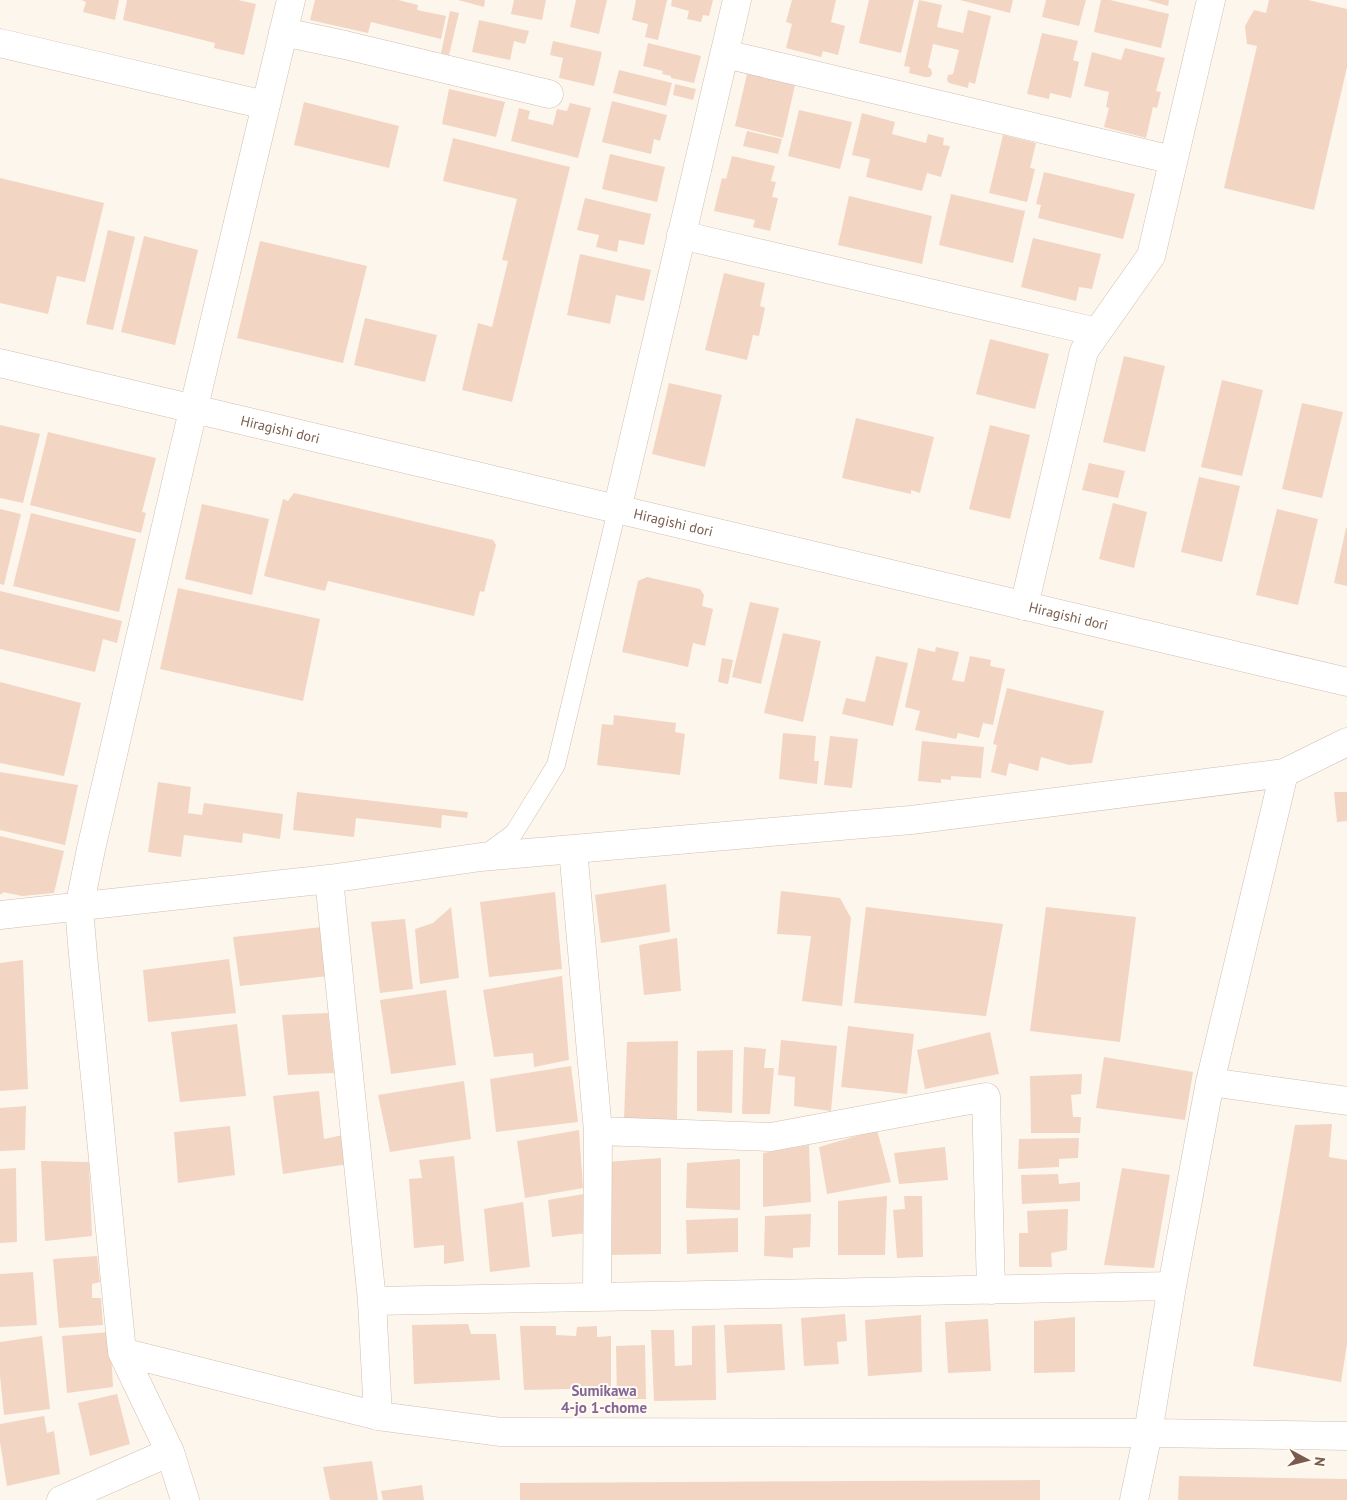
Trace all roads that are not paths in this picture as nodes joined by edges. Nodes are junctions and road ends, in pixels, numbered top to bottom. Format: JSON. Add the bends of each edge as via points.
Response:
{"nodes":[{"id":1,"x":291,"y":0,"type":"edge"},
{"id":2,"x":738,"y":0,"type":"edge"},
{"id":3,"x":1211,"y":0,"type":"edge"},
{"id":4,"x":283,"y":32,"type":"junction"},
{"id":5,"x":0,"y":43,"type":"edge"},
{"id":6,"x":724,"y":54,"type":"junction"},
{"id":7,"x":548,"y":94,"type":"dead end"},
{"id":8,"x":265,"y":105,"type":"junction"},
{"id":9,"x":1173,"y":160,"type":"junction"},
{"id":10,"x":681,"y":235,"type":"junction"},
{"id":11,"x":1097,"y":332,"type":"junction"},
{"id":12,"x":0,"y":363,"type":"edge"},
{"id":13,"x":194,"y":410,"type":"junction"},
{"id":14,"x":617,"y":510,"type":"junction"},
{"id":15,"x":1024,"y":606,"type":"junction"},
{"id":16,"x":1347,"y":682,"type":"edge"},
{"id":17,"x":1347,"y":742,"type":"edge"},
{"id":18,"x":1284,"y":773,"type":"junction"},
{"id":19,"x":574,"y":848,"type":"junction"},
{"id":20,"x":481,"y":857,"type":"junction"},
{"id":21,"x":329,"y":880,"type":"junction"},
{"id":22,"x":79,"y":908,"type":"junction"},
{"id":23,"x":0,"y":915,"type":"edge"},
{"id":24,"x":1210,"y":1082,"type":"junction"},
{"id":25,"x":1347,"y":1101,"type":"edge"},
{"id":26,"x":598,"y":1131,"type":"junction"},
{"id":27,"x":1172,"y":1286,"type":"junction"},
{"id":28,"x":991,"y":1290,"type":"junction"},
{"id":29,"x":597,"y":1296,"type":"junction"},
{"id":30,"x":372,"y":1301,"type":"junction"},
{"id":31,"x":122,"y":1352,"type":"junction"},
{"id":32,"x":378,"y":1416,"type":"junction"},
{"id":33,"x":1148,"y":1433,"type":"junction"},
{"id":34,"x":1347,"y":1436,"type":"edge"},
{"id":35,"x":170,"y":1452,"type":"junction"},
{"id":36,"x":61,"y":1500,"type":"edge"},
{"id":37,"x":185,"y":1500,"type":"edge"},
{"id":38,"x":1134,"y":1500,"type":"edge"}],
"edges":[{"from":1,"to":4,"type":"street"},
{"from":2,"to":6,"type":"street"},
{"from":3,"to":9,"type":"street"},
{"from":4,"to":7,"type":"street"},
{"from":4,"to":8,"type":"street"},
{"from":5,"to":8,"type":"street"},
{"from":6,"to":9,"type":"street"},
{"from":6,"to":10,"type":"street"},
{"from":8,"to":13,"type":"street"},
{"from":9,"to":11,"type":"street","via":[[1151,256]]},
{"from":10,"to":11,"type":"street"},
{"from":10,"to":14,"type":"street"},
{"from":11,"to":15,"type":"street","via":[[1084,351]]},
{"from":12,"to":13,"type":"street","name":"Hiragishi dori"},
{"from":13,"to":14,"type":"street","name":"Hiragishi dori"},
{"from":13,"to":22,"type":"street"},
{"from":14,"to":15,"type":"street","name":"Hiragishi dori"},
{"from":14,"to":20,"type":"lane","via":[[556,765],[514,833]]},
{"from":15,"to":16,"type":"street","name":"Hiragishi dori"},
{"from":17,"to":18,"type":"street"},
{"from":18,"to":19,"type":"street","via":[[910,820]]},
{"from":18,"to":24,"type":"street"},
{"from":19,"to":20,"type":"street"},
{"from":19,"to":26,"type":"street"},
{"from":20,"to":21,"type":"street"},
{"from":21,"to":22,"type":"street"},
{"from":21,"to":30,"type":"street"},
{"from":22,"to":23,"type":"street"},
{"from":22,"to":31,"type":"street"},
{"from":24,"to":25,"type":"street"},
{"from":24,"to":27,"type":"street"},
{"from":26,"to":28,"type":"street","via":[[771,1137],[986,1098]]},
{"from":26,"to":29,"type":"street"},
{"from":27,"to":28,"type":"street"},
{"from":27,"to":33,"type":"street"},
{"from":28,"to":29,"type":"street"},
{"from":29,"to":30,"type":"street"},
{"from":30,"to":32,"type":"street"},
{"from":31,"to":32,"type":"street"},
{"from":31,"to":35,"type":"street"},
{"from":32,"to":33,"type":"street","via":[[501,1432]]},
{"from":33,"to":34,"type":"street"},
{"from":33,"to":38,"type":"street"},
{"from":35,"to":36,"type":"street"},
{"from":35,"to":37,"type":"street"}]}
